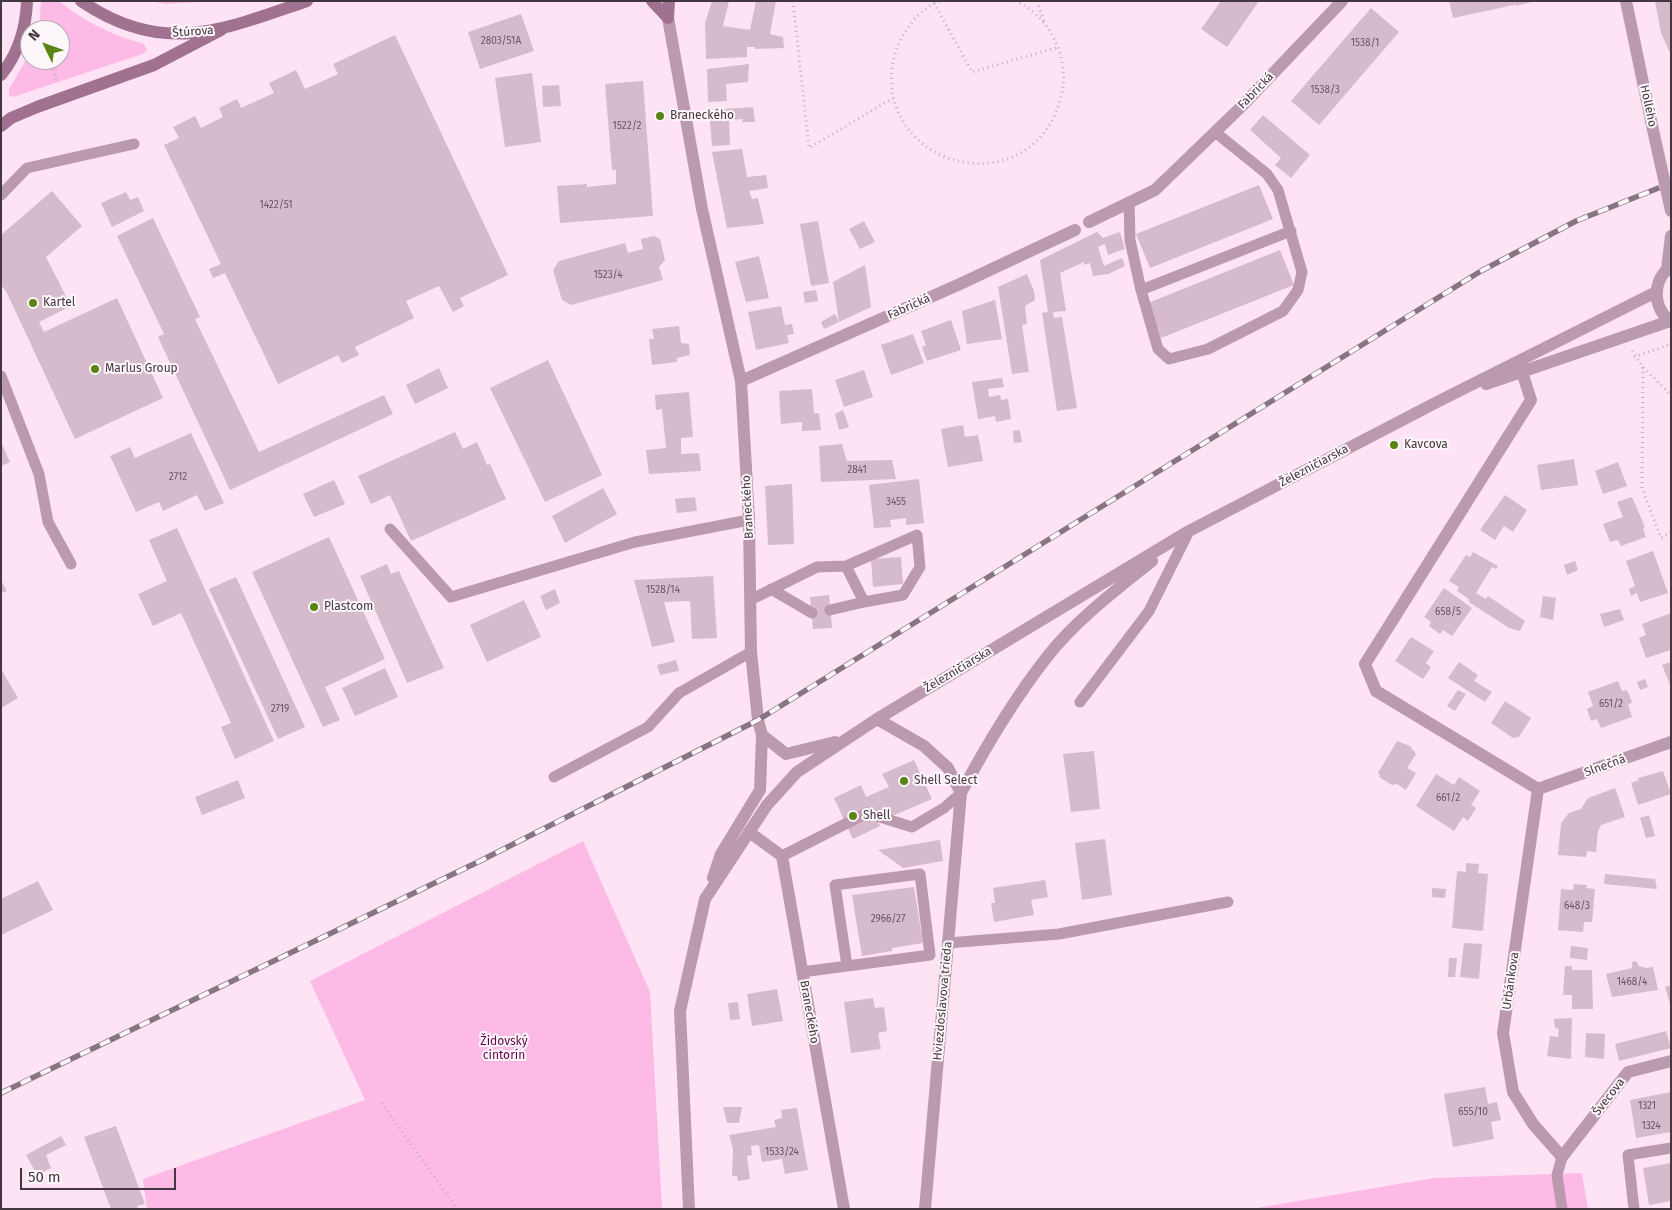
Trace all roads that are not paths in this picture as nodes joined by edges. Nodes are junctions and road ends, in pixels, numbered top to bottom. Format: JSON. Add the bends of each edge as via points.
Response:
{"nodes":[{"id":1,"x":27,"y":1,"type":"edge"},
{"id":2,"x":81,"y":1,"type":"edge"},
{"id":3,"x":307,"y":1,"type":"edge"},
{"id":4,"x":652,"y":1,"type":"edge"},
{"id":5,"x":669,"y":1,"type":"edge"},
{"id":6,"x":1342,"y":1,"type":"edge"},
{"id":7,"x":1626,"y":1,"type":"edge"},
{"id":8,"x":668,"y":18,"type":"junction"},
{"id":9,"x":221,"y":30,"type":"junction"},
{"id":10,"x":1,"y":75,"type":"edge"},
{"id":11,"x":1,"y":126,"type":"edge"},
{"id":12,"x":1215,"y":132,"type":"junction"},
{"id":13,"x":134,"y":144,"type":"dead end"},
{"id":14,"x":1,"y":195,"type":"edge"},
{"id":15,"x":1129,"y":203,"type":"junction"},
{"id":16,"x":1671,"y":211,"type":"edge"},
{"id":17,"x":1089,"y":222,"type":"dead end"},
{"id":18,"x":1075,"y":230,"type":"dead end"},
{"id":19,"x":1290,"y":231,"type":"junction"},
{"id":20,"x":1671,"y":236,"type":"edge"},
{"id":21,"x":1669,"y":268,"type":"edge"},
{"id":22,"x":1141,"y":290,"type":"junction"},
{"id":23,"x":1656,"y":292,"type":"junction"},
{"id":24,"x":1670,"y":322,"type":"edge"},
{"id":25,"x":1522,"y":372,"type":"junction"},
{"id":26,"x":1,"y":376,"type":"edge"},
{"id":27,"x":741,"y":381,"type":"junction"},
{"id":28,"x":1439,"y":400,"type":"junction"},
{"id":29,"x":749,"y":520,"type":"junction"},
{"id":30,"x":390,"y":529,"type":"dead end"},
{"id":31,"x":1189,"y":531,"type":"junction"},
{"id":32,"x":71,"y":564,"type":"dead end"},
{"id":33,"x":846,"y":566,"type":"junction"},
{"id":34,"x":771,"y":589,"type":"junction"},
{"id":35,"x":750,"y":600,"type":"junction"},
{"id":36,"x":864,"y":602,"type":"junction"},
{"id":37,"x":830,"y":610,"type":"dead end"},
{"id":38,"x":812,"y":613,"type":"dead end"},
{"id":39,"x":751,"y":652,"type":"junction"},
{"id":40,"x":1080,"y":702,"type":"dead end"},
{"id":41,"x":877,"y":718,"type":"junction"},
{"id":42,"x":762,"y":735,"type":"junction"},
{"id":43,"x":842,"y":740,"type":"junction"},
{"id":44,"x":1671,"y":742,"type":"edge"},
{"id":45,"x":554,"y":778,"type":"dead end"},
{"id":46,"x":1538,"y":789,"type":"junction"},
{"id":47,"x":961,"y":793,"type":"junction"},
{"id":48,"x":749,"y":832,"type":"junction"},
{"id":49,"x":782,"y":856,"type":"junction"},
{"id":50,"x":705,"y":899,"type":"junction"},
{"id":51,"x":1228,"y":902,"type":"dead end"},
{"id":52,"x":948,"y":943,"type":"junction"},
{"id":53,"x":847,"y":966,"type":"junction"},
{"id":54,"x":802,"y":972,"type":"junction"},
{"id":55,"x":1671,"y":1061,"type":"edge"},
{"id":56,"x":1671,"y":1148,"type":"edge"},
{"id":57,"x":1562,"y":1157,"type":"junction"},
{"id":58,"x":689,"y":1209,"type":"edge"},
{"id":59,"x":844,"y":1209,"type":"edge"},
{"id":60,"x":925,"y":1209,"type":"edge"},
{"id":61,"x":1562,"y":1209,"type":"edge"},
{"id":62,"x":1634,"y":1209,"type":"edge"}],
"edges":[{"from":1,"to":10,"type":"main road","via":[[25,27],[10,65]]},
{"from":2,"to":9,"type":"main road","name":"Štúrova","via":[[111,19],[145,30],[171,35]]},
{"from":3,"to":9,"type":"main road","name":"Štúrova"},
{"from":4,"to":8,"type":"main road"},
{"from":5,"to":8,"type":"main road"},
{"from":6,"to":12,"type":"street","name":"Fabrická"},
{"from":7,"to":16,"type":"street","name":"Hollého","bridge":true},
{"from":8,"to":27,"type":"street","name":"Braneckého","via":[[702,209]]},
{"from":9,"to":11,"type":"main road","via":[[154,65],[36,107]]},
{"from":12,"to":15,"type":"street","name":"Fabrická","via":[[1154,190]]},
{"from":12,"to":19,"type":"lane","via":[[1267,174],[1278,190]]},
{"from":13,"to":14,"type":"lane","via":[[27,168]]},
{"from":15,"to":17,"type":"street","name":"Fabrická"},
{"from":15,"to":22,"type":"lane","via":[[1130,240]]},
{"from":18,"to":27,"type":"street","name":"Fabrická"},
{"from":19,"to":22,"type":"lane"},
{"from":19,"to":22,"type":"lane","via":[[1302,272],[1298,290],[1283,311],[1208,349],[1169,360],[1158,349]]},
{"from":20,"to":21,"type":"street"},
{"from":21,"to":23,"type":"street"},
{"from":23,"to":24,"type":"street","via":[[1659,308]]},
{"from":23,"to":28,"type":"street","name":"Železničiarska"},
{"from":24,"to":25,"type":"street","name":"Železničiarska"},
{"from":25,"to":28,"type":"street","name":"Železničiarska"},
{"from":25,"to":46,"type":"street","via":[[1531,400],[1366,664],[1376,692]]},
{"from":26,"to":32,"type":"lane","via":[[40,474],[48,522]]},
{"from":27,"to":29,"type":"street","name":"Braneckého"},
{"from":28,"to":31,"type":"street","name":"Železničiarska"},
{"from":29,"to":30,"type":"lane","via":[[635,542],[450,597]]},
{"from":29,"to":35,"type":"street","name":"Braneckého"},
{"from":31,"to":40,"type":"lane","via":[[1149,611]]},
{"from":31,"to":41,"type":"street","name":"Železničiarska"},
{"from":31,"to":47,"type":"street","name":"Železničiarska","via":[[1100,603],[1048,656],[990,740]]},
{"from":33,"to":34,"type":"lane","via":[[817,567]]},
{"from":33,"to":36,"type":"lane"},
{"from":33,"to":36,"type":"lane","via":[[917,535],[920,567],[902,595]]},
{"from":34,"to":35,"type":"lane"},
{"from":34,"to":38,"type":"lane"},
{"from":35,"to":39,"type":"street","name":"Braneckého"},
{"from":36,"to":37,"type":"lane"},
{"from":39,"to":42,"type":"street","name":"Braneckého"},
{"from":39,"to":45,"type":"lane","via":[[679,693],[648,727]]},
{"from":41,"to":43,"type":"street","name":"Železničiarska"},
{"from":41,"to":47,"type":"street","via":[[924,746],[948,768]]},
{"from":42,"to":43,"type":"street","via":[[786,754]]},
{"from":42,"to":50,"type":"street","name":"Braneckého","via":[[760,790],[722,854]]},
{"from":43,"to":48,"type":"street","name":"Železničiarska","via":[[797,772],[767,805]]},
{"from":44,"to":46,"type":"street","name":"Slnečná"},
{"from":46,"to":57,"type":"street","name":"Urbánkova","via":[[1503,1033],[1513,1092],[1533,1124]]},
{"from":47,"to":49,"type":"lane","via":[[944,808],[912,827],[867,813]]},
{"from":47,"to":52,"type":"street","name":"Hviezdoslavova trieda"},
{"from":48,"to":49,"type":"street"},
{"from":48,"to":50,"type":"street"},
{"from":49,"to":54,"type":"street","name":"Braneckého"},
{"from":50,"to":58,"type":"street","via":[[680,1011]]},
{"from":51,"to":52,"type":"lane","via":[[1059,934]]},
{"from":52,"to":60,"type":"street","name":"Hviezdoslavova trieda"},
{"from":53,"to":53,"type":"lane","via":[[930,955],[920,874],[835,885]]},
{"from":53,"to":54,"type":"lane"},
{"from":54,"to":59,"type":"street","name":"Braneckého"},
{"from":55,"to":57,"type":"street","name":"Švecova","via":[[1628,1072]]},
{"from":56,"to":62,"type":"lane","via":[[1628,1155]]},
{"from":57,"to":61,"type":"lane","via":[[1557,1175]]}]}
